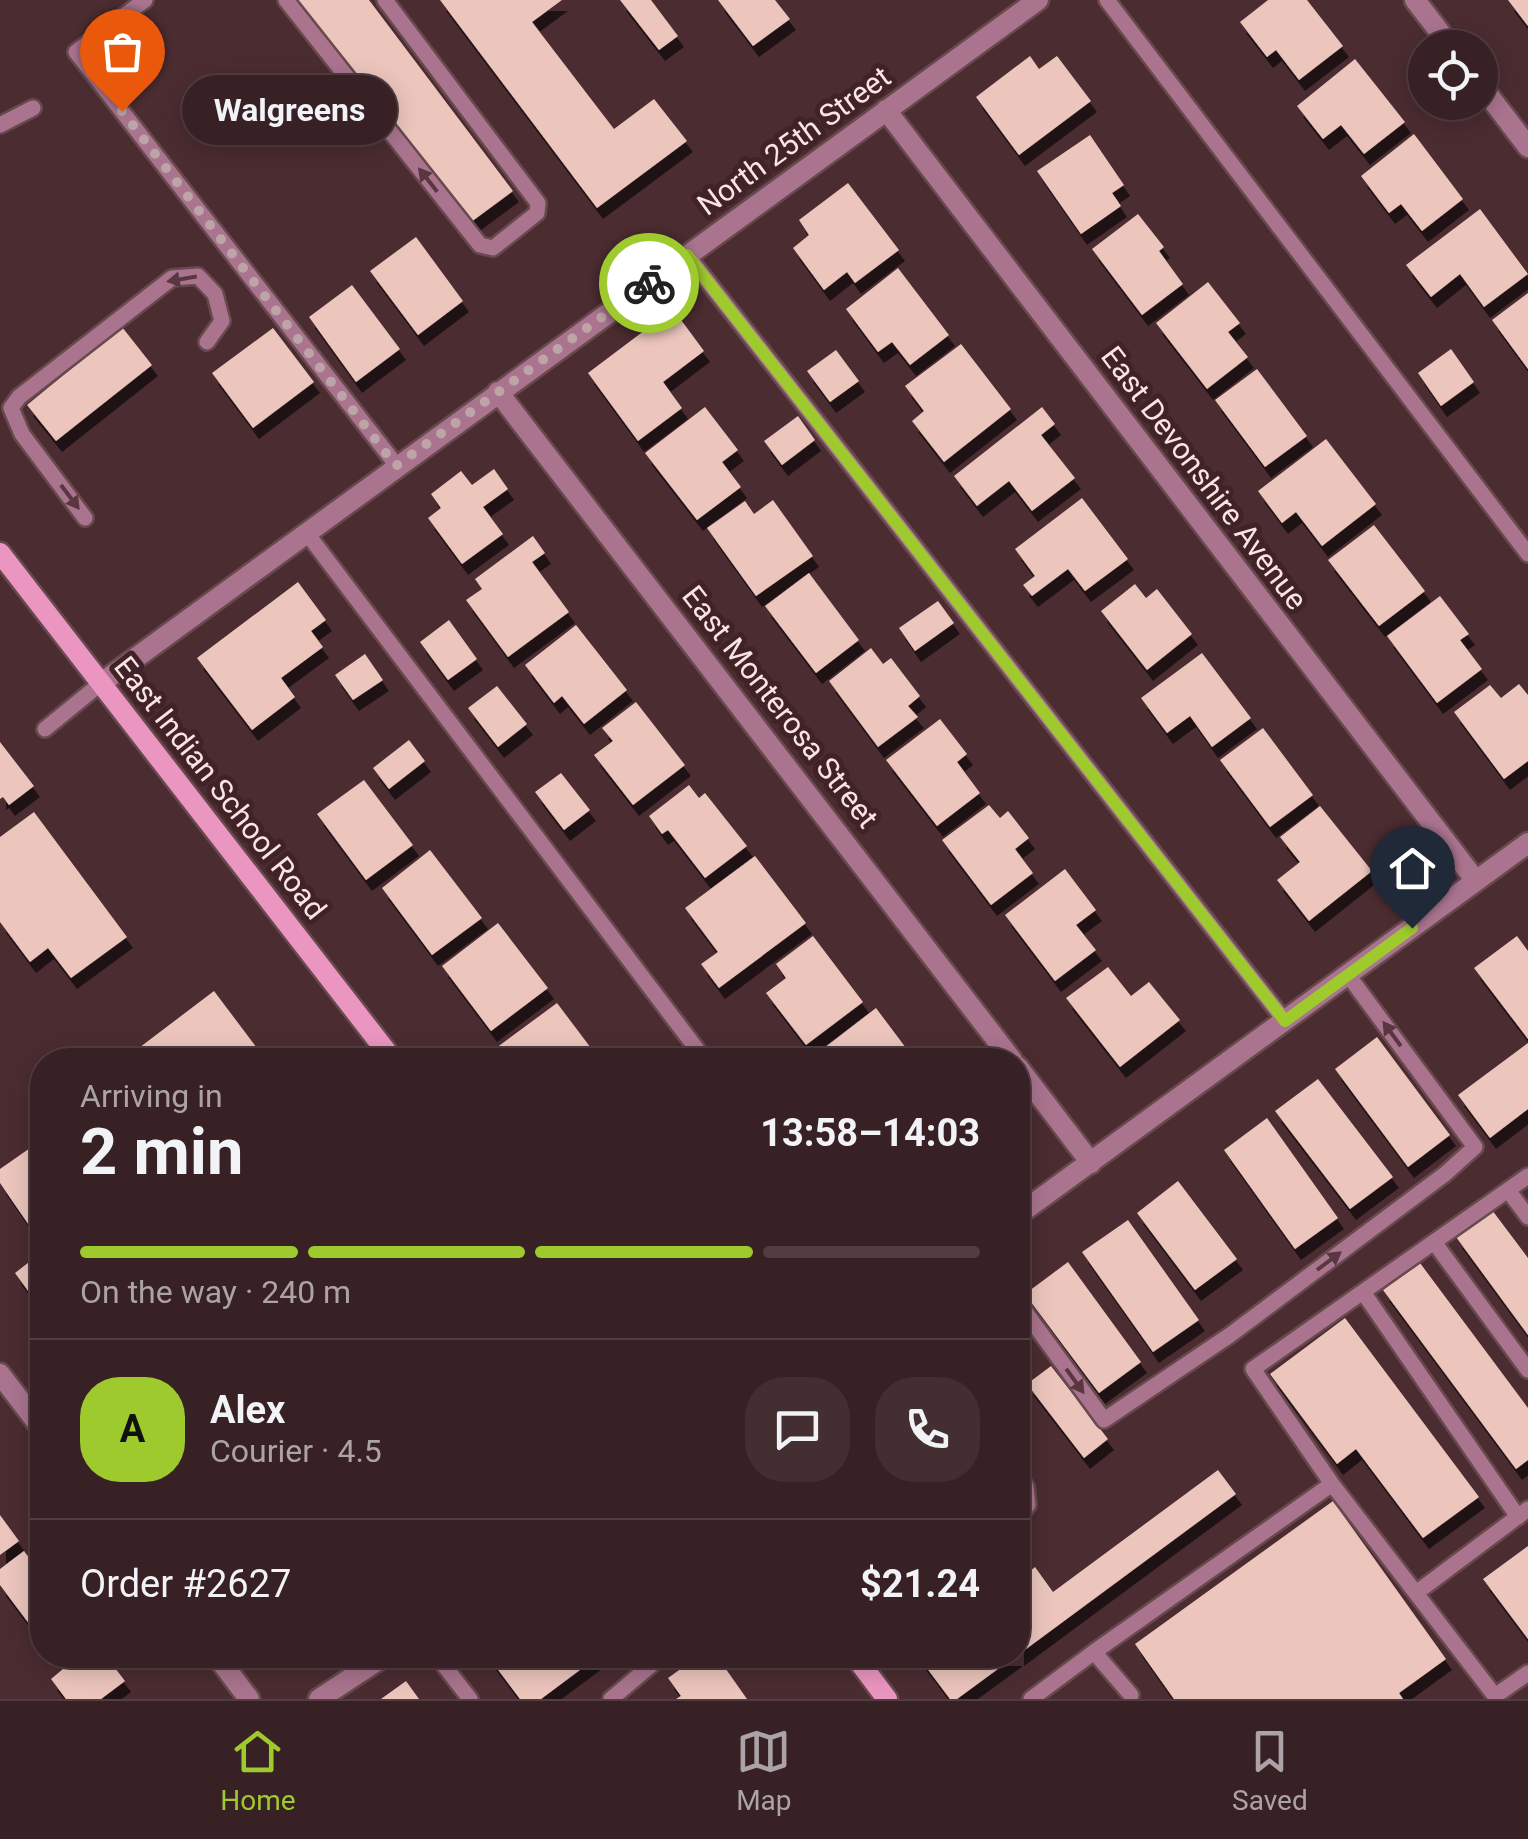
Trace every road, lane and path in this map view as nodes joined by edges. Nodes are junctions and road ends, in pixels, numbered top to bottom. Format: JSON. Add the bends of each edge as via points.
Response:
{"nodes":[{"id":1,"x":145,"y":0,"type":"edge"},
{"id":2,"x":286,"y":0,"type":"edge"},
{"id":3,"x":386,"y":0,"type":"edge"},
{"id":4,"x":1038,"y":0,"type":"edge"},
{"id":5,"x":1107,"y":0,"type":"edge"},
{"id":6,"x":1416,"y":0,"type":"edge"},
{"id":7,"x":1438,"y":30,"type":"edge"},
{"id":8,"x":33,"y":108,"type":"dead end"},
{"id":9,"x":1498,"y":108,"type":"edge"},
{"id":10,"x":886,"y":110,"type":"junction"},
{"id":11,"x":0,"y":125,"type":"edge"},
{"id":12,"x":1528,"y":147,"type":"edge"},
{"id":13,"x":687,"y":255,"type":"junction"},
{"id":14,"x":207,"y":342,"type":"dead end"},
{"id":15,"x":498,"y":392,"type":"junction"},
{"id":16,"x":396,"y":466,"type":"junction"},
{"id":17,"x":85,"y":518,"type":"dead end"},
{"id":18,"x":306,"y":532,"type":"junction"},
{"id":19,"x":0,"y":553,"type":"edge"},
{"id":20,"x":1528,"y":554,"type":"edge"},
{"id":21,"x":100,"y":684,"type":"junction"},
{"id":22,"x":44,"y":729,"type":"dead end"},
{"id":23,"x":1528,"y":843,"type":"edge"},
{"id":24,"x":1476,"y":881,"type":"junction"},
{"id":25,"x":1348,"y":975,"type":"junction"},
{"id":26,"x":1285,"y":1021,"type":"junction"},
{"id":27,"x":385,"y":1048,"type":"edge"},
{"id":28,"x":696,"y":1048,"type":"edge"},
{"id":29,"x":1003,"y":1048,"type":"edge"},
{"id":30,"x":1030,"y":1083,"type":"edge"},
{"id":31,"x":1090,"y":1162,"type":"junction"},
{"id":32,"x":1528,"y":1176,"type":"edge"},
{"id":33,"x":1508,"y":1190,"type":"junction"},
{"id":34,"x":1030,"y":1206,"type":"edge"},
{"id":35,"x":1528,"y":1217,"type":"edge"},
{"id":36,"x":1434,"y":1242,"type":"junction"},
{"id":37,"x":1364,"y":1292,"type":"junction"},
{"id":38,"x":1030,"y":1318,"type":"edge"},
{"id":39,"x":1528,"y":1370,"type":"edge"},
{"id":40,"x":0,"y":1374,"type":"edge"},
{"id":41,"x":30,"y":1413,"type":"edge"},
{"id":42,"x":1332,"y":1484,"type":"junction"},
{"id":43,"x":1523,"y":1513,"type":"edge"},
{"id":44,"x":1416,"y":1593,"type":"junction"},
{"id":45,"x":1094,"y":1652,"type":"junction"},
{"id":46,"x":226,"y":1668,"type":"edge"},
{"id":47,"x":366,"y":1668,"type":"edge"},
{"id":48,"x":446,"y":1668,"type":"edge"},
{"id":49,"x":648,"y":1668,"type":"edge"},
{"id":50,"x":864,"y":1668,"type":"edge"},
{"id":51,"x":1528,"y":1673,"type":"edge"},
{"id":52,"x":1131,"y":1695,"type":"dead end"},
{"id":53,"x":249,"y":1699,"type":"edge"},
{"id":54,"x":319,"y":1699,"type":"edge"},
{"id":55,"x":470,"y":1699,"type":"edge"},
{"id":56,"x":611,"y":1699,"type":"edge"},
{"id":57,"x":887,"y":1699,"type":"edge"},
{"id":58,"x":1031,"y":1699,"type":"edge"}],
"edges":[{"from":1,"to":16,"type":"lane","via":[[76,52]]},
{"from":3,"to":2,"type":"lane","one_way":true,"via":[[538,203],[537,213],[494,248],[480,246]]},
{"from":4,"to":10,"type":"street","name":"North 25th Street"},
{"from":5,"to":20,"type":"lane"},
{"from":6,"to":7,"type":"street"},
{"from":8,"to":11,"type":"lane"},
{"from":9,"to":12,"type":"street"},
{"from":10,"to":13,"type":"street","name":"North 25th Street"},
{"from":10,"to":24,"type":"street","name":"East Devonshire Avenue"},
{"from":13,"to":15,"type":"street","name":"North 25th Street"},
{"from":13,"to":26,"type":"lane"},
{"from":14,"to":17,"type":"lane","one_way":true,"via":[[222,321],[215,294],[198,276],[172,278],[19,396],[13,420]]},
{"from":15,"to":16,"type":"street","name":"North 25th Street"},
{"from":15,"to":29,"type":"street","name":"East Monterosa Street"},
{"from":16,"to":18,"type":"street","name":"North 25th Street"},
{"from":18,"to":21,"type":"street","name":"North 25th Street"},
{"from":18,"to":28,"type":"lane"},
{"from":19,"to":21,"type":"main road","name":"East Indian School Road"},
{"from":21,"to":22,"type":"lane"},
{"from":21,"to":27,"type":"main road","name":"East Indian School Road"},
{"from":23,"to":24,"type":"street"},
{"from":24,"to":25,"type":"street"},
{"from":25,"to":26,"type":"street"},
{"from":38,"to":25,"type":"lane","one_way":true,"via":[[1104,1420],[1246,1324],[1474,1147]]},
{"from":26,"to":31,"type":"street"},
{"from":30,"to":31,"type":"street"},
{"from":31,"to":34,"type":"street"},
{"from":32,"to":33,"type":"lane"},
{"from":33,"to":35,"type":"lane"},
{"from":33,"to":36,"type":"lane"},
{"from":36,"to":37,"type":"lane"},
{"from":36,"to":39,"type":"lane"},
{"from":37,"to":42,"type":"lane","via":[[1253,1369]]},
{"from":37,"to":43,"type":"lane"},
{"from":40,"to":41,"type":"street"},
{"from":42,"to":44,"type":"lane"},
{"from":42,"to":45,"type":"lane"},
{"from":43,"to":44,"type":"lane"},
{"from":44,"to":51,"type":"lane","via":[[1495,1696]]},
{"from":45,"to":52,"type":"lane"},
{"from":45,"to":58,"type":"lane"},
{"from":46,"to":53,"type":"street"},
{"from":47,"to":54,"type":"street"},
{"from":48,"to":55,"type":"lane"},
{"from":49,"to":56,"type":"lane"},
{"from":50,"to":57,"type":"main road"}]}
